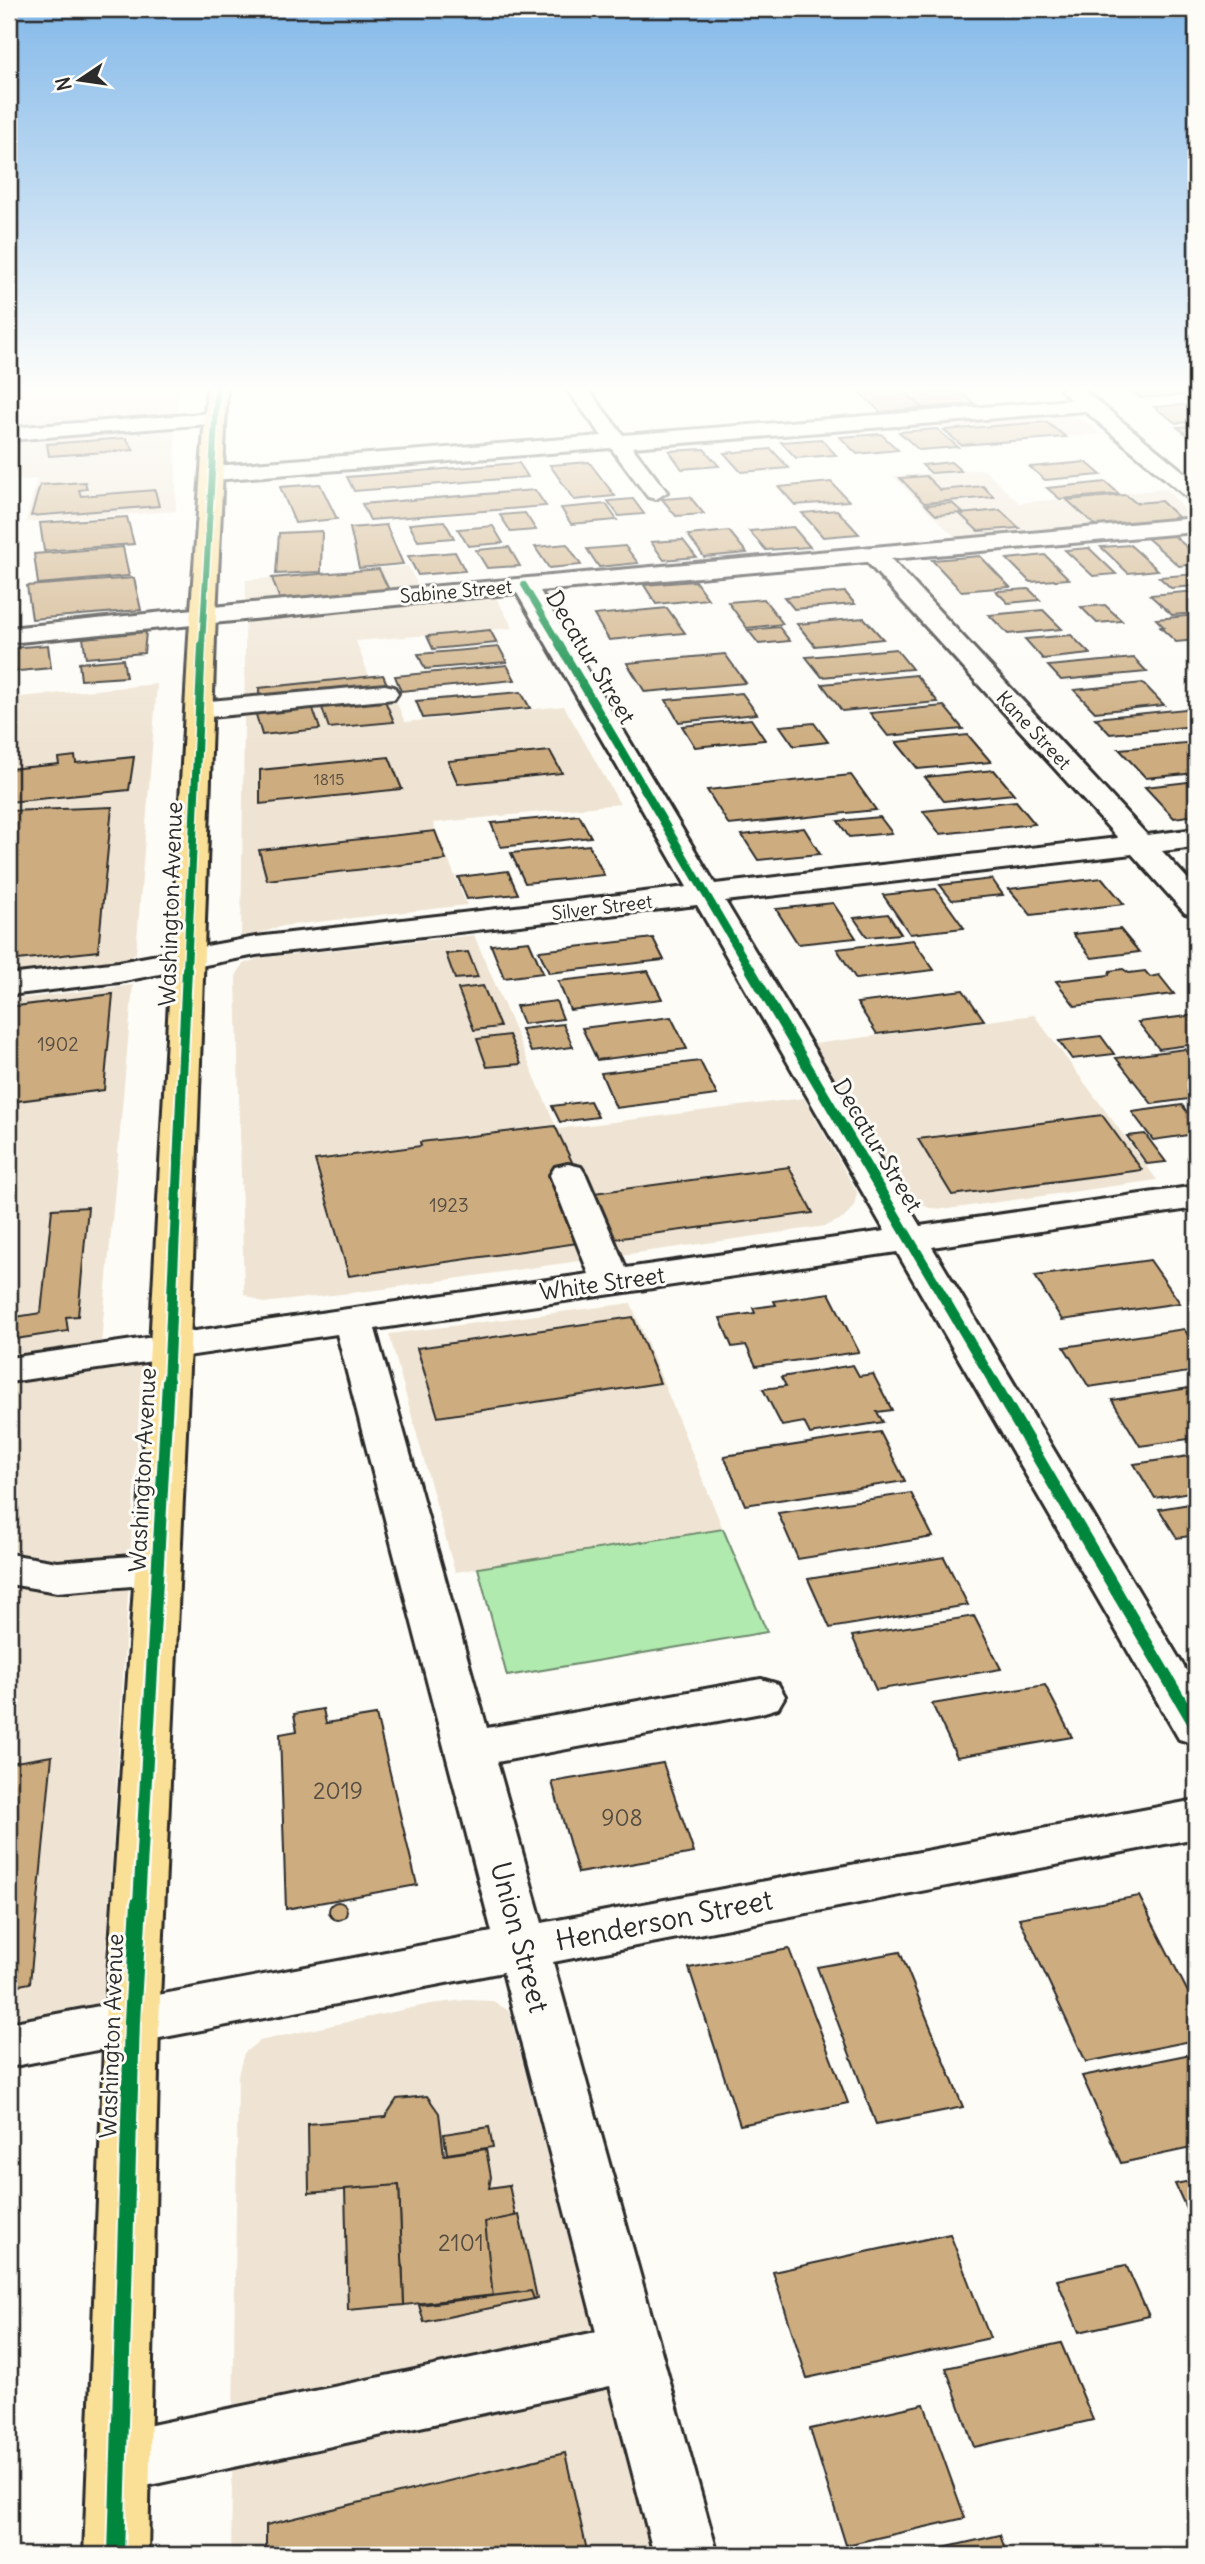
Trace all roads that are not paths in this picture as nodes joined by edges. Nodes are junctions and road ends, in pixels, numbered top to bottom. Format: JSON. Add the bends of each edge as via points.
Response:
{"nodes":[{"id":1,"x":211,"y":507,"type":"edge"},
{"id":2,"x":1196,"y":525,"type":"edge"},
{"id":3,"x":872,"y":553,"type":"junction"},
{"id":4,"x":524,"y":585,"type":"junction"},
{"id":5,"x":203,"y":614,"type":"junction"},
{"id":6,"x":9,"y":635,"type":"edge"},
{"id":7,"x":385,"y":693,"type":"dead end"},
{"id":8,"x":199,"y":710,"type":"junction"},
{"id":9,"x":1196,"y":838,"type":"edge"},
{"id":10,"x":1140,"y":845,"type":"junction"},
{"id":11,"x":707,"y":895,"type":"junction"},
{"id":12,"x":1196,"y":906,"type":"edge"},
{"id":13,"x":190,"y":959,"type":"junction"},
{"id":14,"x":9,"y":985,"type":"edge"},
{"id":15,"x":568,"y":1175,"type":"dead end"},
{"id":16,"x":1196,"y":1197,"type":"edge"},
{"id":17,"x":909,"y":1238,"type":"junction"},
{"id":18,"x":612,"y":1282,"type":"junction"},
{"id":19,"x":353,"y":1319,"type":"junction"},
{"id":20,"x":170,"y":1346,"type":"junction"},
{"id":21,"x":9,"y":1370,"type":"edge"},
{"id":22,"x":9,"y":1569,"type":"edge"},
{"id":23,"x":157,"y":1569,"type":"junction"},
{"id":24,"x":761,"y":1696,"type":"dead end"},
{"id":25,"x":1196,"y":1727,"type":"edge"},
{"id":26,"x":470,"y":1749,"type":"junction"},
{"id":27,"x":1196,"y":1819,"type":"edge"},
{"id":28,"x":522,"y":1947,"type":"junction"},
{"id":29,"x":132,"y":2021,"type":"junction"},
{"id":30,"x":9,"y":2045,"type":"edge"},
{"id":31,"x":632,"y":2353,"type":"junction"},
{"id":32,"x":118,"y":2462,"type":"junction"},
{"id":33,"x":116,"y":2555,"type":"edge"},
{"id":34,"x":686,"y":2555,"type":"edge"}],
"edges":[{"from":1,"to":5,"type":"main road","name":"Washington Avenue"},
{"from":2,"to":3,"type":"street","name":"Sabine Street"},
{"from":3,"to":4,"type":"street","name":"Sabine Street"},
{"from":3,"to":10,"type":"street","name":"Kane Street"},
{"from":4,"to":5,"type":"street","name":"Sabine Street"},
{"from":4,"to":11,"type":"street","name":"Decatur Street"},
{"from":5,"to":6,"type":"street","name":"Sabine Street"},
{"from":5,"to":8,"type":"main road","name":"Washington Avenue"},
{"from":7,"to":8,"type":"street"},
{"from":8,"to":13,"type":"main road","name":"Washington Avenue"},
{"from":9,"to":10,"type":"street","name":"Silver Street"},
{"from":10,"to":11,"type":"street","name":"Silver Street"},
{"from":10,"to":12,"type":"street","name":"Kane Street"},
{"from":11,"to":13,"type":"street","name":"Silver Street","via":[[256,946]]},
{"from":11,"to":17,"type":"street","name":"Decatur Street"},
{"from":13,"to":14,"type":"street","name":"Silver Street"},
{"from":13,"to":20,"type":"main road","name":"Washington Avenue"},
{"from":15,"to":18,"type":"street"},
{"from":16,"to":17,"type":"street","name":"White Street"},
{"from":17,"to":18,"type":"street","name":"White Street"},
{"from":17,"to":25,"type":"street","name":"Decatur Street"},
{"from":18,"to":19,"type":"street","name":"White Street"},
{"from":19,"to":20,"type":"street","name":"White Street"},
{"from":19,"to":26,"type":"street","name":"Union Street"},
{"from":20,"to":21,"type":"street","name":"White Street"},
{"from":20,"to":23,"type":"main road","name":"Washington Avenue"},
{"from":22,"to":23,"type":"street","via":[[57,1577]]},
{"from":23,"to":29,"type":"main road","name":"Washington Avenue"},
{"from":24,"to":26,"type":"street"},
{"from":26,"to":28,"type":"street","name":"Union Street"},
{"from":27,"to":28,"type":"street","name":"Henderson Street"},
{"from":28,"to":29,"type":"street","name":"Henderson Street"},
{"from":28,"to":31,"type":"street","name":"Union Street"},
{"from":29,"to":30,"type":"street","name":"Henderson Street"},
{"from":29,"to":32,"type":"main road","name":"Washington Avenue"},
{"from":31,"to":32,"type":"street"},
{"from":31,"to":34,"type":"street","name":"Union Street"},
{"from":32,"to":33,"type":"main road","name":"Washington Avenue"}]}
